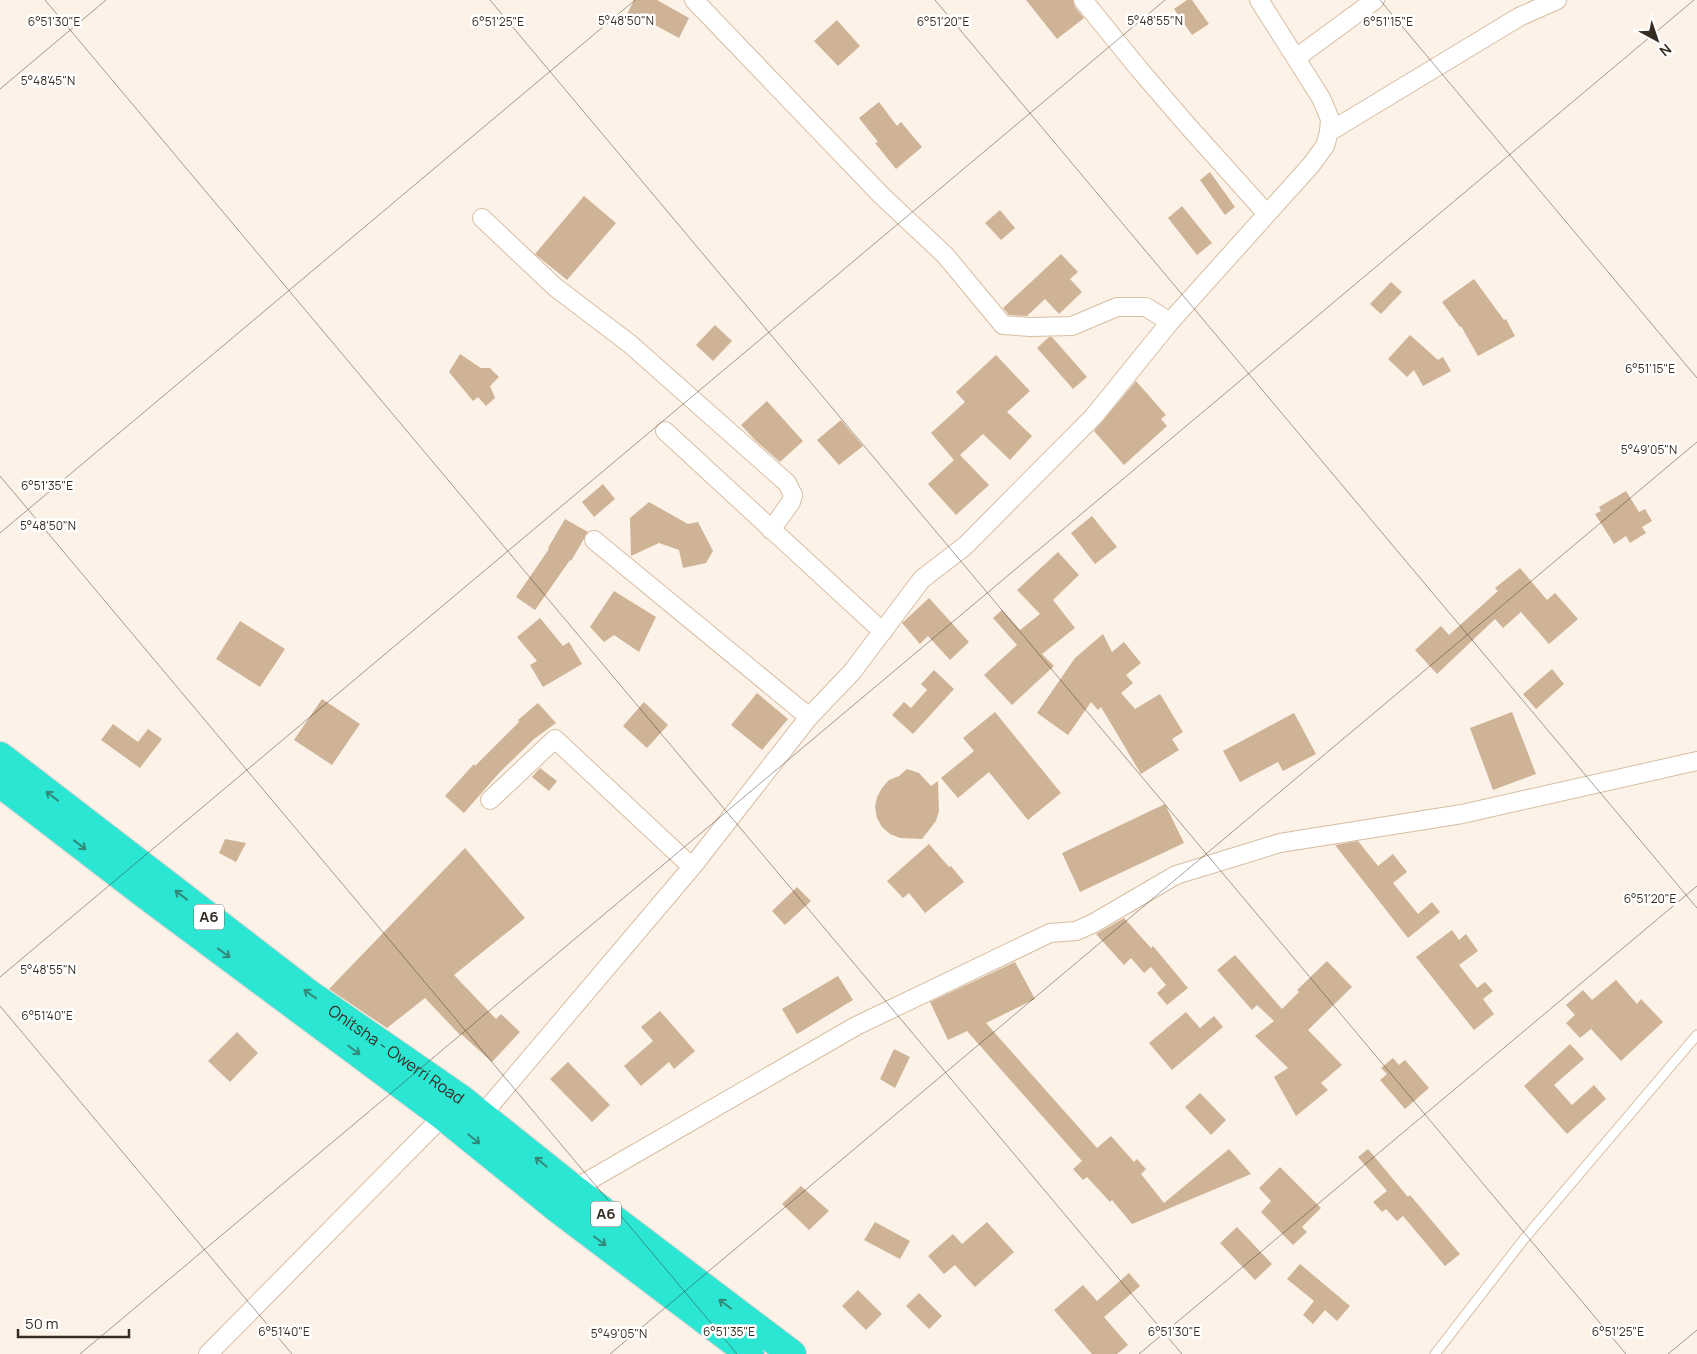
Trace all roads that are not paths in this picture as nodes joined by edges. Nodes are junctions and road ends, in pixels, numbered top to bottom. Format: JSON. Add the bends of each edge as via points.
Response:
{"nodes":[{"id":1,"x":694,"y":0,"type":"edge"},
{"id":2,"x":1084,"y":0,"type":"edge"},
{"id":3,"x":1260,"y":0,"type":"edge"},
{"id":4,"x":1375,"y":0,"type":"edge"},
{"id":5,"x":1558,"y":0,"type":"edge"},
{"id":6,"x":1296,"y":58,"type":"junction"},
{"id":7,"x":1329,"y":132,"type":"junction"},
{"id":8,"x":1267,"y":214,"type":"junction"},
{"id":9,"x":482,"y":218,"type":"dead end"},
{"id":10,"x":1170,"y":322,"type":"junction"},
{"id":11,"x":665,"y":431,"type":"dead end"},
{"id":12,"x":771,"y":530,"type":"junction"},
{"id":13,"x":594,"y":540,"type":"dead end"},
{"id":14,"x":883,"y":632,"type":"junction"},
{"id":15,"x":809,"y":717,"type":"junction"},
{"id":16,"x":0,"y":756,"type":"edge"},
{"id":17,"x":1697,"y":761,"type":"edge"},
{"id":18,"x":0,"y":783,"type":"edge"},
{"id":19,"x":490,"y":800,"type":"dead end"},
{"id":20,"x":692,"y":867,"type":"junction"},
{"id":21,"x":1697,"y":1035,"type":"edge"},
{"id":22,"x":482,"y":1115,"type":"junction"},
{"id":23,"x":443,"y":1116,"type":"junction"},
{"id":24,"x":574,"y":1189,"type":"junction"},
{"id":25,"x":208,"y":1354,"type":"edge"},
{"id":26,"x":750,"y":1354,"type":"edge"},
{"id":27,"x":792,"y":1354,"type":"edge"},
{"id":28,"x":1435,"y":1354,"type":"edge"}],
"edges":[{"from":1,"to":10,"type":"street","via":[[882,196],[945,255],[1003,325],[1072,326],[1117,307],[1146,307]]},
{"from":2,"to":8,"type":"street","via":[[1145,76]]},
{"from":3,"to":6,"type":"street"},
{"from":4,"to":6,"type":"street"},
{"from":5,"to":7,"type":"street","via":[[1519,17]]},
{"from":6,"to":7,"type":"street","via":[[1321,98],[1330,119]]},
{"from":7,"to":8,"type":"street","via":[[1325,146],[1311,165]]},
{"from":8,"to":10,"type":"street"},
{"from":9,"to":12,"type":"street","via":[[555,287],[630,344],[787,483],[792,489],[791,502]]},
{"from":10,"to":14,"type":"street","via":[[1094,416],[965,546],[922,579]]},
{"from":11,"to":12,"type":"street"},
{"from":12,"to":14,"type":"street"},
{"from":13,"to":15,"type":"street"},
{"from":14,"to":15,"type":"street","via":[[852,672]]},
{"from":15,"to":20,"type":"street"},
{"from":22,"to":16,"type":"highway","name":"Onitsha - Owerri Road","number":"A6","one_way":true,"via":[[308,993]]},
{"from":17,"to":24,"type":"street","via":[[1462,814],[1280,843],[1176,875],[1092,924],[1076,931],[1050,933],[856,1026]]},
{"from":18,"to":23,"type":"highway","name":"Onitsha - Owerri Road","number":"A6","one_way":true},
{"from":19,"to":20,"type":"street","via":[[555,739]]},
{"from":20,"to":22,"type":"street"},
{"from":21,"to":28,"type":"lane","via":[[1524,1240]]},
{"from":24,"to":22,"type":"highway","name":"Onitsha - Owerri Road","number":"A6","one_way":true},
{"from":23,"to":25,"type":"street"},
{"from":23,"to":26,"type":"highway","name":"Onitsha - Owerri Road","number":"A6","one_way":true,"via":[[558,1209]]},
{"from":27,"to":24,"type":"highway","name":"Onitsha - Owerri Road","number":"A6","one_way":true}]}
